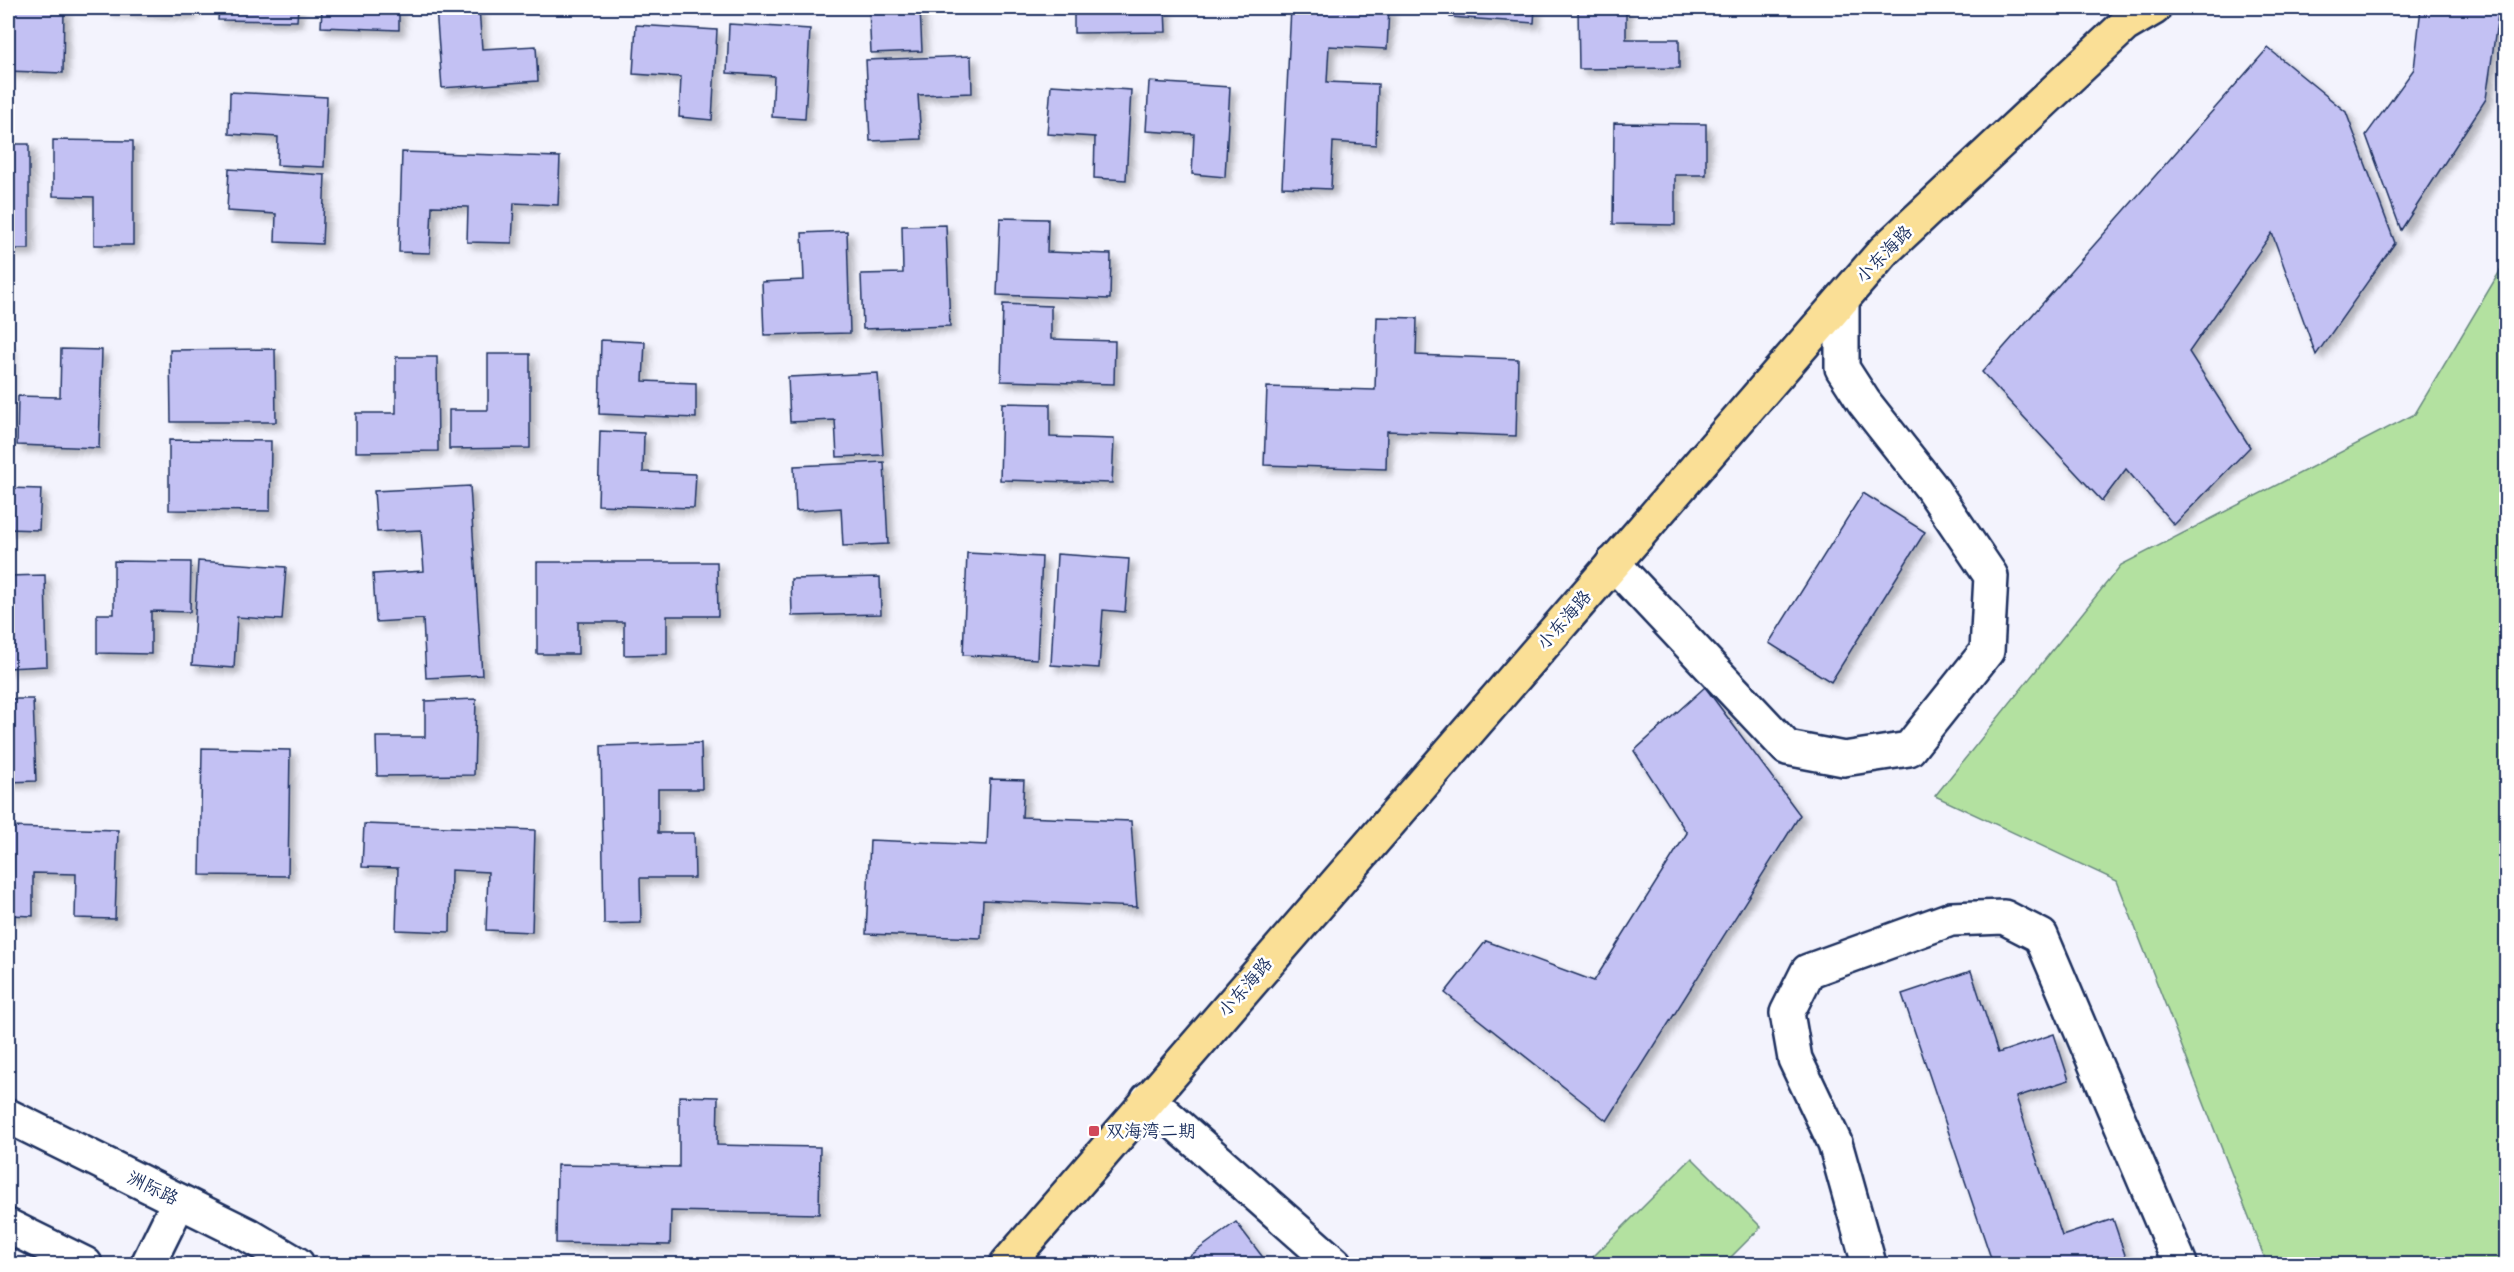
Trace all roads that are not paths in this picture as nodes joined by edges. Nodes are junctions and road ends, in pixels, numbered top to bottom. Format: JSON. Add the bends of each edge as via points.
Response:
{"nodes":[{"id":1,"x":2154,"y":8,"type":"edge"},
{"id":2,"x":1842,"y":300,"type":"junction"},
{"id":3,"x":1613,"y":563,"type":"junction"},
{"id":4,"x":1148,"y":1099,"type":"junction"},
{"id":5,"x":8,"y":1116,"type":"edge"},
{"id":6,"x":179,"y":1201,"type":"junction"},
{"id":7,"x":8,"y":1226,"type":"edge"},
{"id":8,"x":85,"y":1264,"type":"edge"},
{"id":9,"x":148,"y":1264,"type":"edge"},
{"id":10,"x":297,"y":1264,"type":"edge"},
{"id":11,"x":1007,"y":1264,"type":"edge"},
{"id":12,"x":1335,"y":1264,"type":"edge"},
{"id":13,"x":1869,"y":1264,"type":"edge"},
{"id":14,"x":2180,"y":1264,"type":"edge"}],
"edges":[{"from":1,"to":2,"type":"main road","name":"小东海路","via":[[2125,25],[1884,251]]},
{"from":2,"to":3,"type":"main road","name":"小东海路"},
{"from":2,"to":3,"type":"street","via":[[1842,368],[1931,487],[1991,576],[1988,651],[1909,748],[1844,759],[1788,748]]},
{"from":3,"to":4,"type":"main road","name":"小东海路"},
{"from":4,"to":11,"type":"main road","name":"小东海路"},
{"from":4,"to":12,"type":"street"},
{"from":5,"to":6,"type":"street","name":"洲际路"},
{"from":6,"to":9,"type":"street"},
{"from":6,"to":10,"type":"street","name":"洲际路"},
{"from":7,"to":8,"type":"street"},
{"from":13,"to":14,"type":"street","via":[[1835,1143],[1795,1059],[1787,1013],[1808,971],[1951,919],[2004,917],[2041,936]]}]}
